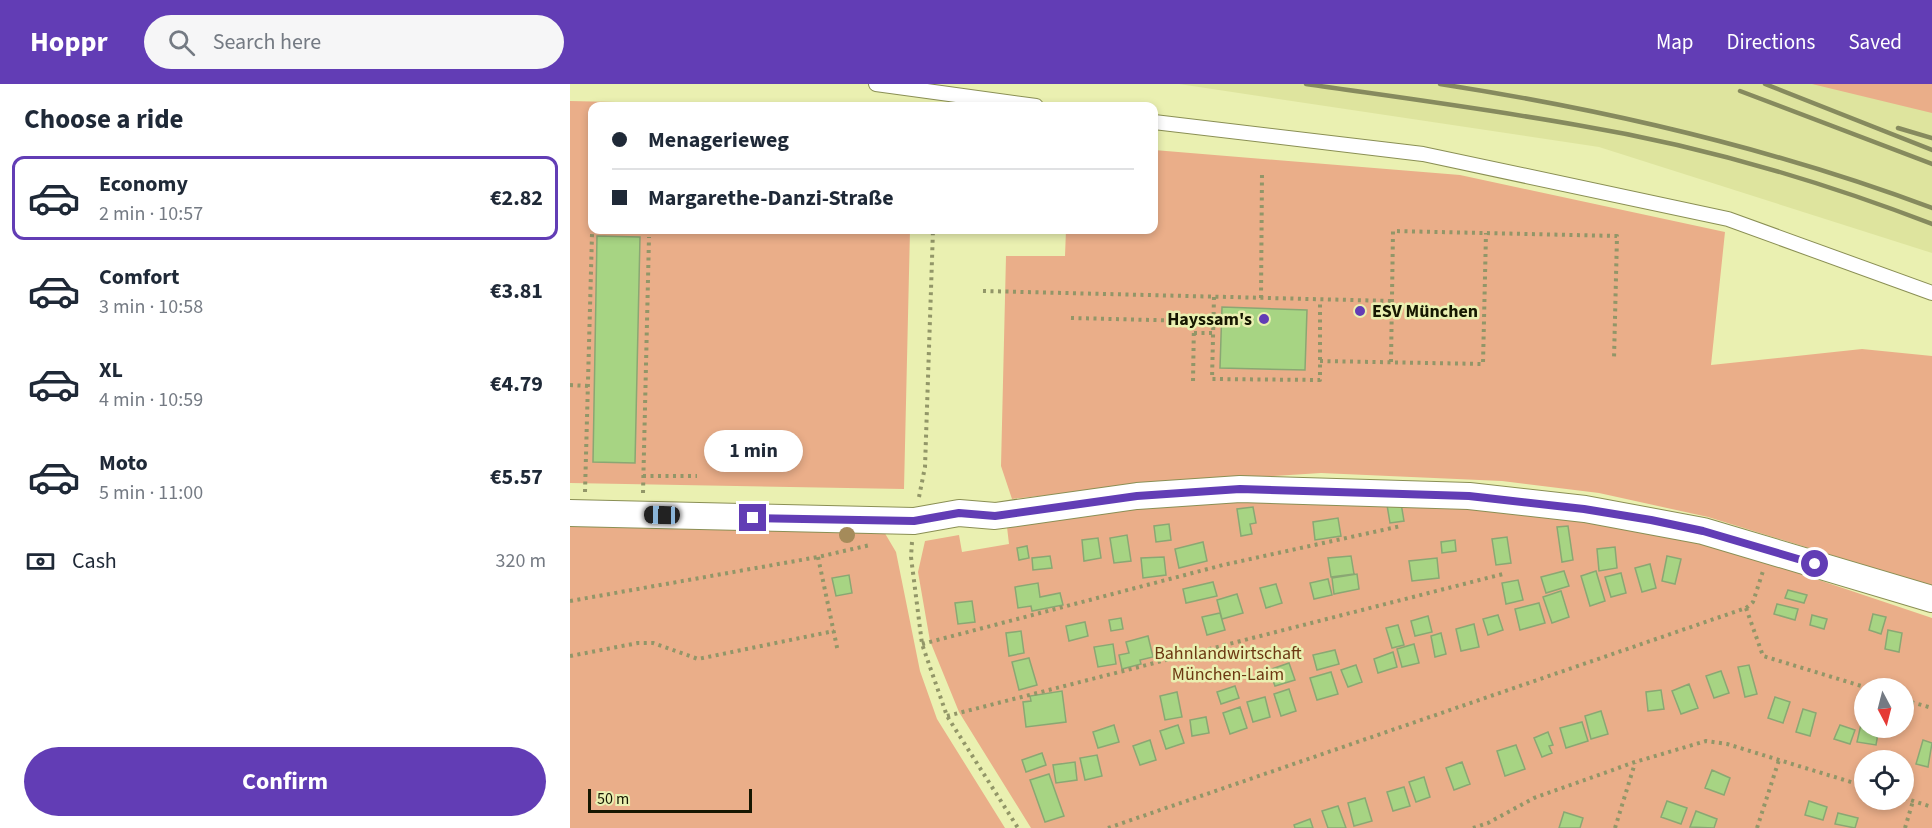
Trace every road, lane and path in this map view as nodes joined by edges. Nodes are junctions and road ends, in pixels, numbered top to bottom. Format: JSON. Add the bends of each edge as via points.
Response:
{"nodes":[{"id":1,"x":876,"y":84,"type":"edge"},
{"id":2,"x":1007,"y":102,"type":"edge"},
{"id":3,"x":1158,"y":122,"type":"edge"},
{"id":4,"x":1262,"y":174,"type":"dead end"},
{"id":5,"x":1486,"y":233,"type":"junction"},
{"id":6,"x":592,"y":234,"type":"dead end"},
{"id":7,"x":933,"y":234,"type":"edge"},
{"id":8,"x":649,"y":237,"type":"dead end"},
{"id":9,"x":983,"y":291,"type":"dead end"},
{"id":10,"x":1932,"y":293,"type":"edge"},
{"id":11,"x":1214,"y":297,"type":"junction"},
{"id":12,"x":1261,"y":298,"type":"junction"},
{"id":13,"x":1320,"y":300,"type":"junction"},
{"id":14,"x":1392,"y":302,"type":"junction"},
{"id":15,"x":1071,"y":318,"type":"dead end"},
{"id":16,"x":1194,"y":333,"type":"junction"},
{"id":17,"x":1213,"y":333,"type":"junction"},
{"id":18,"x":1614,"y":359,"type":"dead end"},
{"id":19,"x":1320,"y":361,"type":"junction"},
{"id":20,"x":1391,"y":362,"type":"junction"},
{"id":21,"x":1193,"y":382,"type":"dead end"},
{"id":22,"x":570,"y":385,"type":"edge"},
{"id":23,"x":588,"y":386,"type":"junction"},
{"id":24,"x":925,"y":467,"type":"dead end"},
{"id":25,"x":643,"y":476,"type":"junction"},
{"id":26,"x":697,"y":476,"type":"dead end"},
{"id":27,"x":643,"y":500,"type":"dead end"},
{"id":28,"x":577,"y":506,"type":"edge"},
{"id":29,"x":914,"y":521,"type":"junction"},
{"id":30,"x":1401,"y":526,"type":"dead end"},
{"id":31,"x":879,"y":543,"type":"dead end"},
{"id":32,"x":818,"y":557,"type":"junction"},
{"id":33,"x":1766,"y":562,"type":"dead end"},
{"id":34,"x":1503,"y":574,"type":"dead end"},
{"id":35,"x":1932,"y":599,"type":"edge"},
{"id":36,"x":570,"y":601,"type":"edge"},
{"id":37,"x":1746,"y":608,"type":"junction"},
{"id":38,"x":834,"y":631,"type":"junction"},
{"id":39,"x":922,"y":644,"type":"junction"},
{"id":40,"x":838,"y":652,"type":"dead end"},
{"id":41,"x":570,"y":656,"type":"edge"},
{"id":42,"x":1854,"y":684,"type":"edge"},
{"id":43,"x":1914,"y":703,"type":"edge"},
{"id":44,"x":1932,"y":708,"type":"edge"},
{"id":45,"x":946,"y":716,"type":"junction"},
{"id":46,"x":1779,"y":760,"type":"junction"},
{"id":47,"x":1635,"y":762,"type":"junction"},
{"id":48,"x":1854,"y":783,"type":"edge"},
{"id":49,"x":1914,"y":801,"type":"edge"},
{"id":50,"x":1932,"y":807,"type":"edge"},
{"id":51,"x":1910,"y":810,"type":"edge"},
{"id":52,"x":1018,"y":828,"type":"edge"},
{"id":53,"x":1108,"y":828,"type":"edge"},
{"id":54,"x":1473,"y":828,"type":"edge"},
{"id":55,"x":1615,"y":828,"type":"edge"},
{"id":56,"x":1757,"y":828,"type":"edge"},
{"id":57,"x":1905,"y":828,"type":"edge"}],
"edges":[{"from":1,"to":2,"type":"lane"},
{"from":3,"to":10,"type":"lane","via":[[1423,154],[1728,219]]},
{"from":4,"to":12,"type":"path"},
{"from":5,"to":14,"type":"path","via":[[1393,231]]},
{"from":5,"to":18,"type":"path","via":[[1617,236]]},
{"from":5,"to":20,"type":"path","via":[[1483,364]]},
{"from":6,"to":23,"type":"path"},
{"from":7,"to":24,"type":"path"},
{"from":8,"to":25,"type":"path"},
{"from":9,"to":11,"type":"path"},
{"from":11,"to":12,"type":"path"},
{"from":11,"to":17,"type":"path"},
{"from":12,"to":13,"type":"path"},
{"from":13,"to":14,"type":"path"},
{"from":13,"to":19,"type":"path"},
{"from":14,"to":20,"type":"path"},
{"from":15,"to":16,"type":"path","via":[[1194,321]]},
{"from":16,"to":17,"type":"path"},
{"from":16,"to":21,"type":"path"},
{"from":17,"to":19,"type":"path","via":[[1212,379],[1320,380]]},
{"from":19,"to":20,"type":"path"},
{"from":22,"to":23,"type":"path"},
{"from":23,"to":28,"type":"path"},
{"from":25,"to":26,"type":"path"},
{"from":25,"to":27,"type":"path"},
{"from":28,"to":29,"type":"street"},
{"from":29,"to":35,"type":"street","via":[[959,513],[995,516],[1137,496],[1240,489],[1469,496],[1584,509],[1703,531]]},
{"from":29,"to":39,"type":"path","via":[[911,557]]},
{"from":30,"to":39,"type":"path","via":[[1223,566]]},
{"from":31,"to":32,"type":"path"},
{"from":32,"to":36,"type":"path"},
{"from":32,"to":38,"type":"path"},
{"from":33,"to":37,"type":"path","via":[[1753,602]]},
{"from":34,"to":45,"type":"path"},
{"from":37,"to":42,"type":"path","via":[[1763,656]]},
{"from":37,"to":53,"type":"path"},
{"from":38,"to":40,"type":"path"},
{"from":38,"to":41,"type":"path","via":[[698,659],[653,643]]},
{"from":39,"to":45,"type":"path"},
{"from":43,"to":44,"type":"path"},
{"from":45,"to":52,"type":"path"},
{"from":46,"to":47,"type":"path","via":[[1706,741]]},
{"from":46,"to":48,"type":"path"},
{"from":46,"to":56,"type":"path"},
{"from":47,"to":54,"type":"path","via":[[1534,798]]},
{"from":47,"to":55,"type":"path"},
{"from":49,"to":50,"type":"path"},
{"from":51,"to":57,"type":"path"}]}
